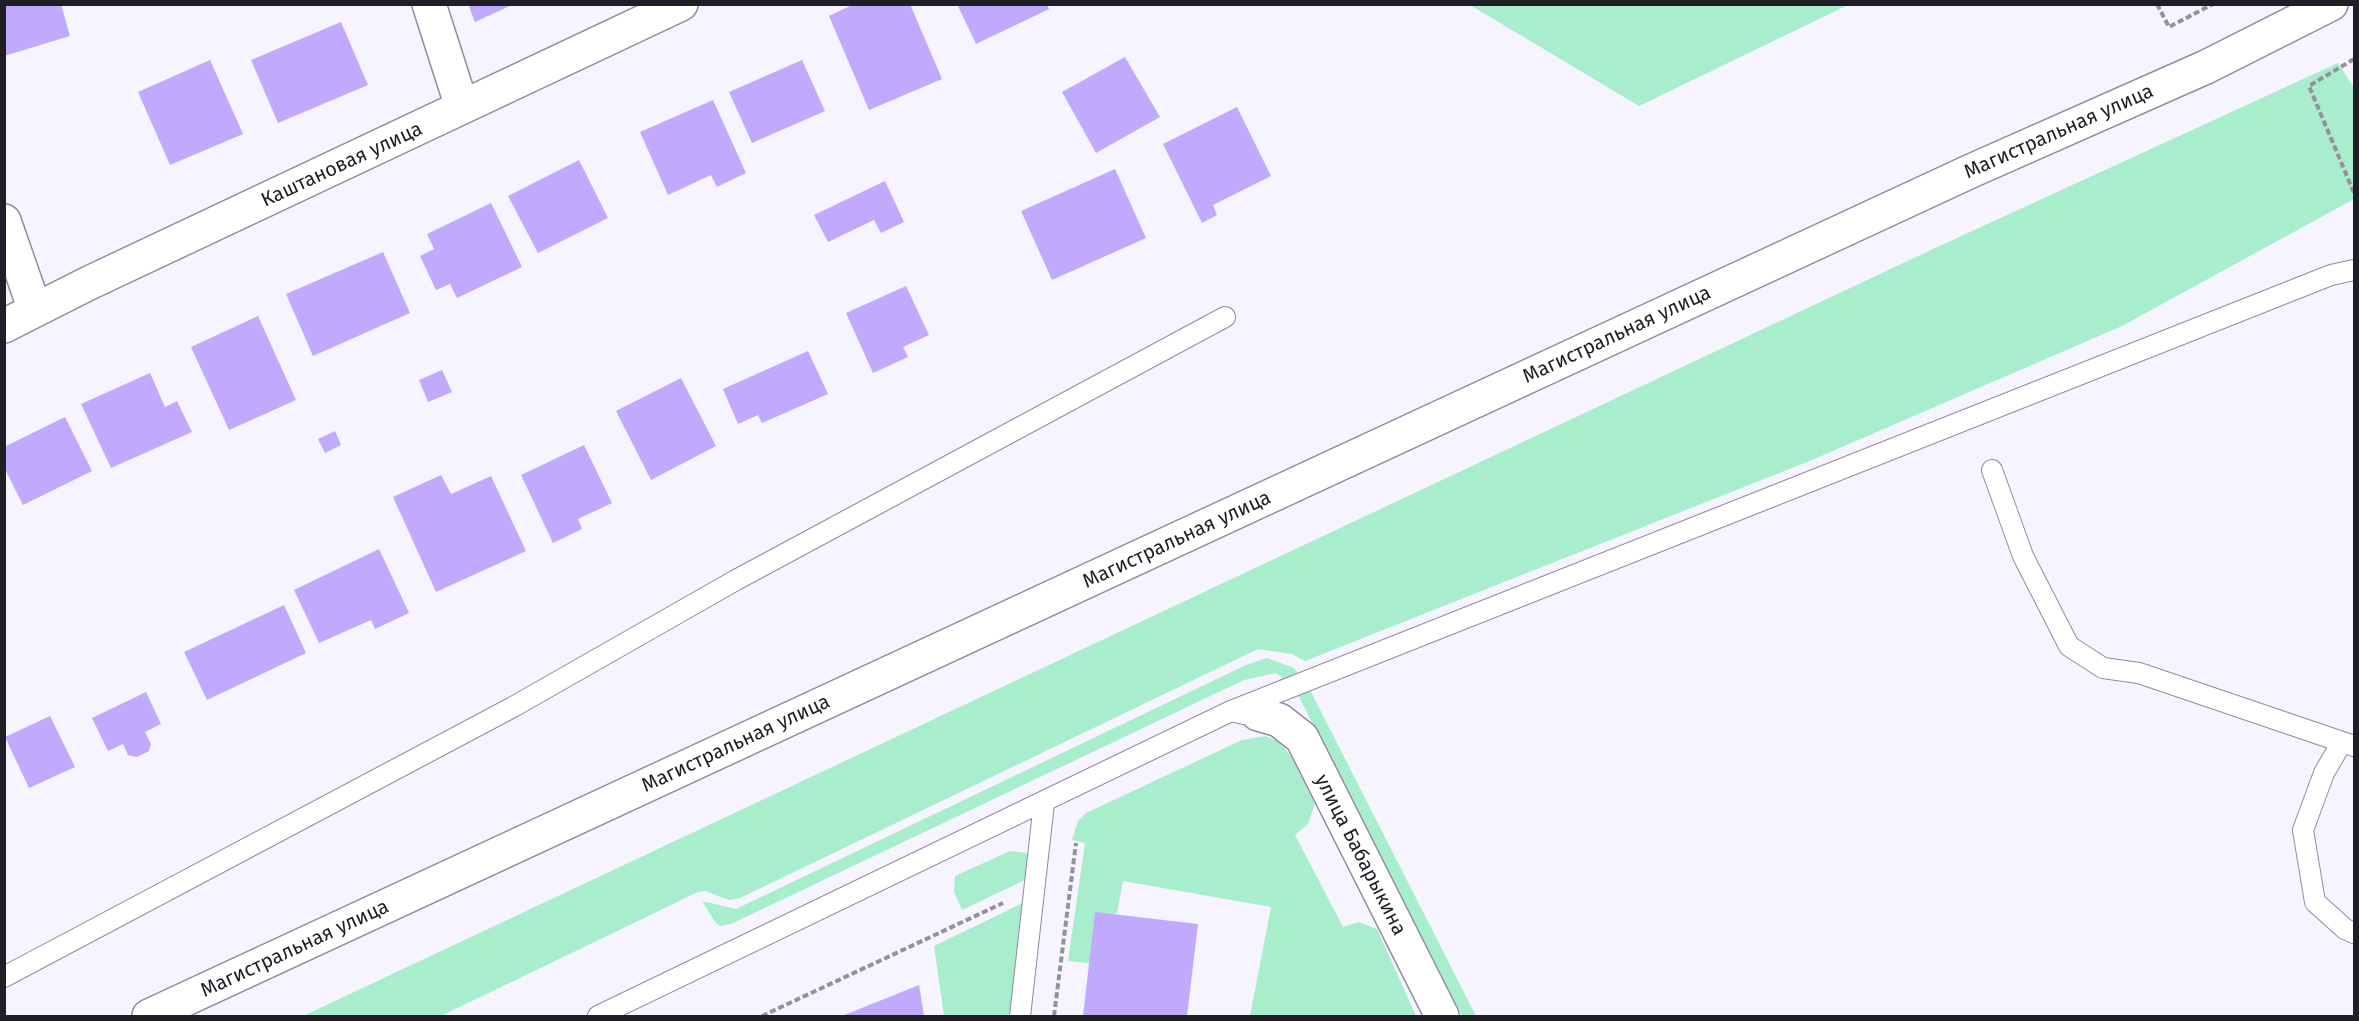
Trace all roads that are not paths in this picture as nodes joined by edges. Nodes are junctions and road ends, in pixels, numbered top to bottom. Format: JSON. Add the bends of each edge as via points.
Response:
{"nodes":[{"id":1,"x":429,"y":4,"type":"edge"},
{"id":2,"x":681,"y":4,"type":"edge"},
{"id":3,"x":2331,"y":4,"type":"edge"},
{"id":4,"x":462,"y":107,"type":"junction"},
{"id":5,"x":4,"y":221,"type":"edge"},
{"id":6,"x":2355,"y":270,"type":"edge"},
{"id":7,"x":35,"y":310,"type":"junction"},
{"id":8,"x":1225,"y":317,"type":"dead end"},
{"id":9,"x":4,"y":326,"type":"edge"},
{"id":10,"x":1992,"y":470,"type":"dead end"},
{"id":11,"x":1245,"y":713,"type":"junction"},
{"id":12,"x":2348,"y":744,"type":"edge"},
{"id":13,"x":1044,"y":803,"type":"junction"},
{"id":14,"x":2355,"y":933,"type":"edge"},
{"id":15,"x":4,"y":977,"type":"edge"},
{"id":16,"x":149,"y":1017,"type":"edge"},
{"id":17,"x":597,"y":1017,"type":"edge"},
{"id":18,"x":1020,"y":1017,"type":"edge"},
{"id":19,"x":1442,"y":1017,"type":"edge"}],
"edges":[{"from":1,"to":4,"type":"main road"},
{"from":2,"to":4,"type":"main road","name":"Каштановая улица"},
{"from":3,"to":16,"type":"main road","name":"Магистральная улица","via":[[2206,67],[1960,176]]},
{"from":4,"to":7,"type":"main road","name":"Каштановая улица"},
{"from":5,"to":7,"type":"main road"},
{"from":6,"to":11,"type":"lane","via":[[2331,275]]},
{"from":7,"to":9,"type":"main road","name":"Каштановая улица"},
{"from":8,"to":15,"type":"lane","via":[[736,580],[513,707]]},
{"from":10,"to":12,"type":"lane","via":[[2023,556],[2069,646],[2103,668],[2139,673]]},
{"from":11,"to":13,"type":"lane"},
{"from":11,"to":19,"type":"main road","name":"улица Бабарыкина","via":[[1279,720],[1302,738]]},
{"from":12,"to":14,"type":"lane","via":[[2324,772],[2303,831],[2315,902]]},
{"from":13,"to":17,"type":"lane"},
{"from":13,"to":18,"type":"lane"}]}
